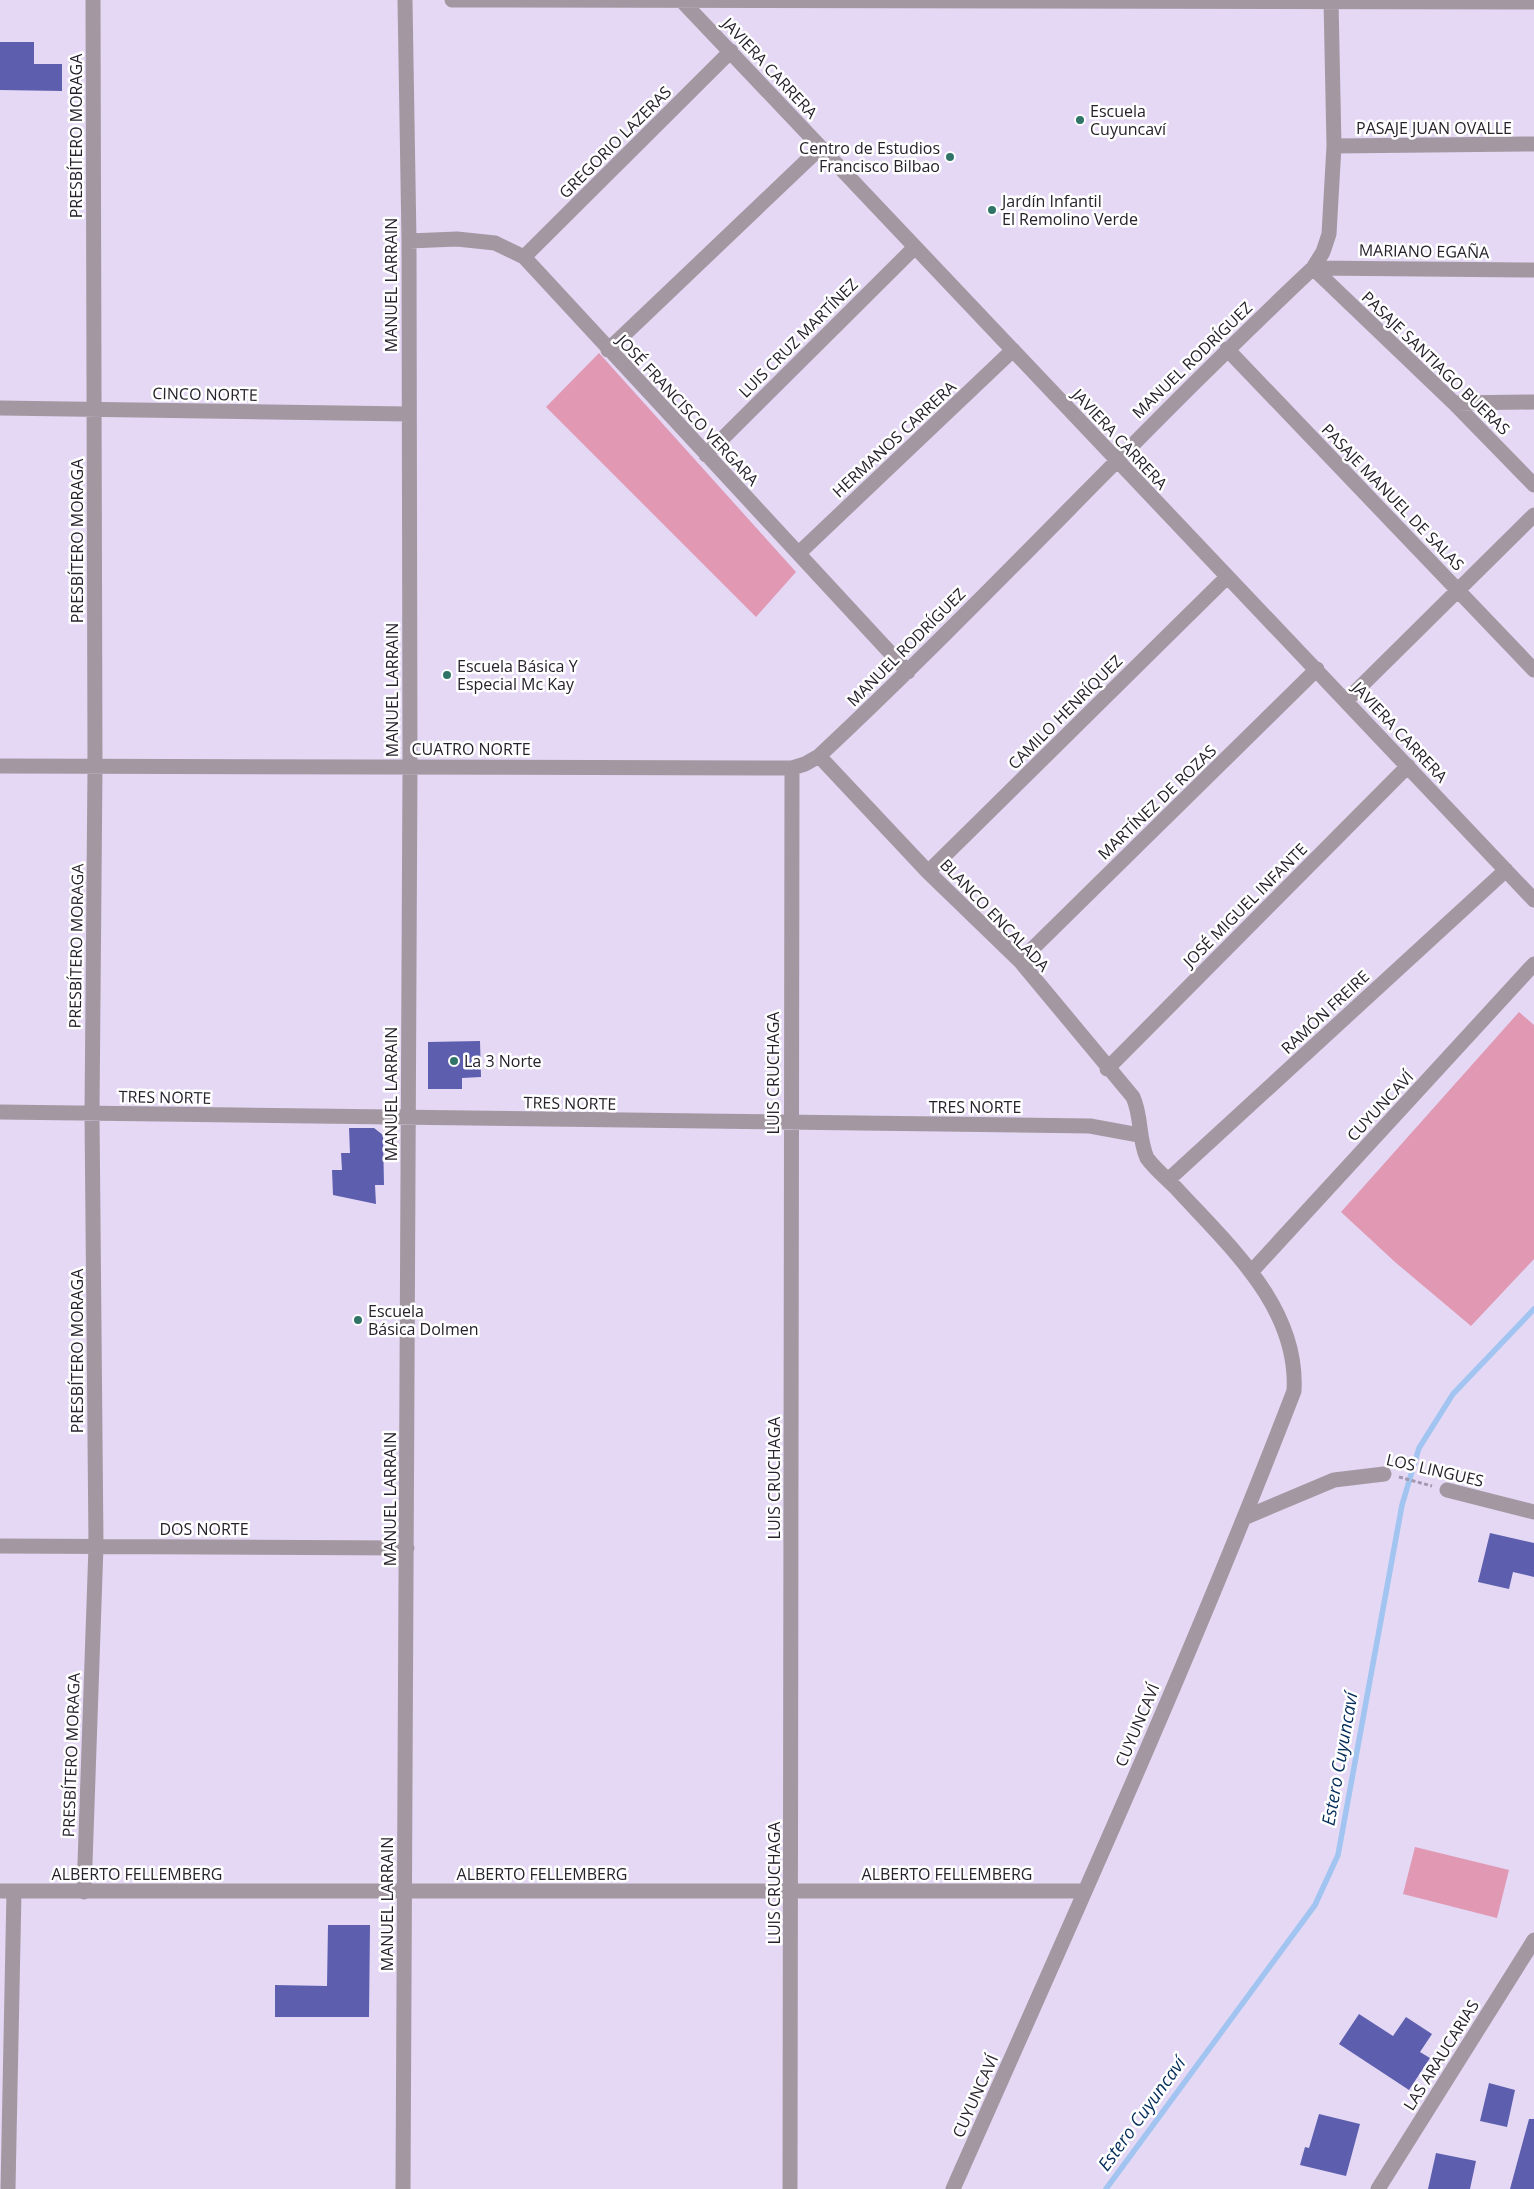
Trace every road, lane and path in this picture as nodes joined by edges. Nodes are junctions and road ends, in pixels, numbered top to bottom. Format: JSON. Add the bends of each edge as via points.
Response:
{"nodes":[{"id":1,"x":93,"y":0,"type":"edge"},
{"id":2,"x":405,"y":0,"type":"edge"},
{"id":3,"x":452,"y":0,"type":"edge"},
{"id":4,"x":532,"y":0,"type":"edge"},
{"id":5,"x":650,"y":0,"type":"edge"},
{"id":6,"x":682,"y":0,"type":"edge"},
{"id":7,"x":788,"y":0,"type":"edge"},
{"id":8,"x":934,"y":0,"type":"edge"},
{"id":9,"x":1066,"y":1,"type":"edge"},
{"id":10,"x":1200,"y":1,"type":"edge"},
{"id":11,"x":1331,"y":1,"type":"edge"},
{"id":12,"x":1476,"y":1,"type":"edge"},
{"id":13,"x":1534,"y":2,"type":"edge"},
{"id":14,"x":730,"y":51,"type":"junction"},
{"id":15,"x":1534,"y":144,"type":"edge"},
{"id":16,"x":1334,"y":146,"type":"junction"},
{"id":17,"x":820,"y":148,"type":"junction"},
{"id":18,"x":409,"y":241,"type":"junction"},
{"id":19,"x":914,"y":247,"type":"junction"},
{"id":20,"x":524,"y":257,"type":"junction"},
{"id":21,"x":1314,"y":268,"type":"junction"},
{"id":22,"x":1534,"y":270,"type":"edge"},
{"id":23,"x":1227,"y":349,"type":"junction"},
{"id":24,"x":608,"y":350,"type":"junction"},
{"id":25,"x":1013,"y":350,"type":"junction"},
{"id":26,"x":1534,"y":402,"type":"edge"},
{"id":27,"x":1454,"y":403,"type":"junction"},
{"id":28,"x":0,"y":408,"type":"edge"},
{"id":29,"x":95,"y":410,"type":"junction"},
{"id":30,"x":409,"y":414,"type":"junction"},
{"id":31,"x":706,"y":455,"type":"junction"},
{"id":32,"x":1116,"y":460,"type":"junction"},
{"id":33,"x":1534,"y":485,"type":"edge"},
{"id":34,"x":1534,"y":515,"type":"edge"},
{"id":35,"x":799,"y":553,"type":"junction"},
{"id":36,"x":1227,"y":577,"type":"junction"},
{"id":37,"x":1459,"y":591,"type":"junction"},
{"id":38,"x":1318,"y":669,"type":"junction"},
{"id":39,"x":1534,"y":670,"type":"edge"},
{"id":40,"x":908,"y":672,"type":"junction"},
{"id":41,"x":1346,"y":701,"type":"junction"},
{"id":42,"x":819,"y":756,"type":"junction"},
{"id":43,"x":0,"y":766,"type":"edge"},
{"id":44,"x":410,"y":766,"type":"junction"},
{"id":45,"x":1408,"y":766,"type":"junction"},
{"id":46,"x":95,"y":767,"type":"junction"},
{"id":47,"x":792,"y":768,"type":"junction"},
{"id":48,"x":1506,"y":870,"type":"junction"},
{"id":49,"x":928,"y":872,"type":"junction"},
{"id":50,"x":1534,"y":900,"type":"edge"},
{"id":51,"x":1020,"y":961,"type":"junction"},
{"id":52,"x":1534,"y":964,"type":"edge"},
{"id":53,"x":1107,"y":1068,"type":"junction"},
{"id":54,"x":0,"y":1112,"type":"edge"},
{"id":55,"x":92,"y":1113,"type":"junction"},
{"id":56,"x":408,"y":1118,"type":"junction"},
{"id":57,"x":791,"y":1123,"type":"junction"},
{"id":58,"x":1139,"y":1135,"type":"junction"},
{"id":59,"x":1168,"y":1180,"type":"junction"},
{"id":60,"x":1252,"y":1271,"type":"junction"},
{"id":61,"x":1384,"y":1474,"type":"joint"},
{"id":62,"x":1447,"y":1490,"type":"joint"},
{"id":63,"x":1534,"y":1512,"type":"edge"},
{"id":64,"x":1246,"y":1517,"type":"junction"},
{"id":65,"x":0,"y":1546,"type":"edge"},
{"id":66,"x":96,"y":1546,"type":"junction"},
{"id":67,"x":407,"y":1548,"type":"junction"},
{"id":68,"x":7,"y":1891,"type":"edge"},
{"id":69,"x":404,"y":1891,"type":"junction"},
{"id":70,"x":791,"y":1891,"type":"junction"},
{"id":71,"x":84,"y":1892,"type":"junction"},
{"id":72,"x":1085,"y":1892,"type":"junction"},
{"id":73,"x":1534,"y":1940,"type":"edge"},
{"id":74,"x":956,"y":2188,"type":"edge"},
{"id":75,"x":8,"y":2189,"type":"edge"},
{"id":76,"x":403,"y":2189,"type":"edge"},
{"id":77,"x":790,"y":2189,"type":"edge"},
{"id":78,"x":1378,"y":2189,"type":"edge"}],
"edges":[{"from":1,"to":29,"type":"street","name":"PRESBÍTERO MORAGA"},
{"from":2,"to":18,"type":"street","name":"MANUEL LARRAIN"},
{"from":3,"to":4,"type":"street"},
{"from":4,"to":5,"type":"street"},
{"from":5,"to":6,"type":"street"},
{"from":6,"to":7,"type":"street"},
{"from":6,"to":14,"type":"street","name":"JAVIERA CARRERA"},
{"from":7,"to":8,"type":"street"},
{"from":8,"to":9,"type":"street"},
{"from":9,"to":10,"type":"street"},
{"from":10,"to":11,"type":"street"},
{"from":11,"to":12,"type":"street"},
{"from":11,"to":16,"type":"street","name":"MANUEL RODRÍGUEZ"},
{"from":12,"to":13,"type":"street"},
{"from":14,"to":17,"type":"street","name":"JAVIERA CARRERA"},
{"from":14,"to":20,"type":"street","name":"GREGORIO LAZERAS"},
{"from":15,"to":16,"type":"street","name":"PASAJE JUAN OVALLE"},
{"from":16,"to":21,"type":"street","name":"MANUEL RODRÍGUEZ","via":[[1329,234]]},
{"from":17,"to":19,"type":"street","name":"JAVIERA CARRERA"},
{"from":17,"to":24,"type":"street"},
{"from":18,"to":20,"type":"street","name":"JOSÉ FRANCISCO VERGARA","via":[[495,243]]},
{"from":18,"to":30,"type":"street","name":"MANUEL LARRAIN"},
{"from":19,"to":25,"type":"street","name":"JAVIERA CARRERA"},
{"from":19,"to":31,"type":"street","name":"LUIS CRUZ MARTÍNEZ"},
{"from":20,"to":24,"type":"street","name":"JOSÉ FRANCISCO VERGARA"},
{"from":21,"to":22,"type":"street","name":"MARIANO EGAÑA"},
{"from":21,"to":23,"type":"street","name":"MANUEL RODRÍGUEZ"},
{"from":21,"to":27,"type":"street","name":"PASAJE SANTIAGO BUERAS"},
{"from":23,"to":32,"type":"street","name":"MANUEL RODRÍGUEZ"},
{"from":23,"to":37,"type":"street","name":"PASAJE MANUEL DE SALAS"},
{"from":24,"to":31,"type":"street","name":"JOSÉ FRANCISCO VERGARA"},
{"from":25,"to":32,"type":"street","name":"JAVIERA CARRERA"},
{"from":25,"to":35,"type":"street","name":"HERMANOS CARRERA"},
{"from":26,"to":27,"type":"street"},
{"from":27,"to":33,"type":"street","name":"PASAJE SANTIAGO BUERAS"},
{"from":28,"to":29,"type":"street","name":"CINCO NORTE"},
{"from":29,"to":30,"type":"street","name":"CINCO NORTE"},
{"from":29,"to":46,"type":"street","name":"PRESBÍTERO MORAGA"},
{"from":30,"to":44,"type":"street","name":"MANUEL LARRAIN"},
{"from":31,"to":35,"type":"street","name":"JOSÉ FRANCISCO VERGARA"},
{"from":32,"to":36,"type":"street","name":"JAVIERA CARRERA"},
{"from":32,"to":40,"type":"street","name":"MANUEL RODRÍGUEZ"},
{"from":34,"to":37,"type":"street"},
{"from":35,"to":40,"type":"street","name":"JOSÉ FRANCISCO VERGARA"},
{"from":36,"to":38,"type":"street","name":"JAVIERA CARRERA"},
{"from":36,"to":49,"type":"street","name":"CAMILO HENRÍQUEZ"},
{"from":37,"to":39,"type":"street","name":"PASAJE MANUEL DE SALAS"},
{"from":37,"to":41,"type":"street"},
{"from":38,"to":41,"type":"street","name":"JAVIERA CARRERA"},
{"from":38,"to":51,"type":"street","name":"MARTÍNEZ DE ROZAS"},
{"from":40,"to":42,"type":"street","name":"MANUEL RODRÍGUEZ"},
{"from":41,"to":45,"type":"street","name":"JAVIERA CARRERA"},
{"from":42,"to":47,"type":"street","name":"MANUEL RODRÍGUEZ"},
{"from":42,"to":49,"type":"street","name":"BLANCO ENCALADA"},
{"from":43,"to":46,"type":"street","name":"CUATRO NORTE"},
{"from":44,"to":46,"type":"street","name":"CUATRO NORTE"},
{"from":44,"to":47,"type":"street","name":"CUATRO NORTE"},
{"from":44,"to":56,"type":"street","name":"MANUEL LARRAIN"},
{"from":45,"to":48,"type":"street","name":"JAVIERA CARRERA"},
{"from":45,"to":53,"type":"street","name":"JOSÉ MIGUEL INFANTE"},
{"from":46,"to":55,"type":"street","name":"PRESBÍTERO MORAGA"},
{"from":47,"to":57,"type":"street","name":"LUIS CRUCHAGA"},
{"from":48,"to":50,"type":"street","name":"JAVIERA CARRERA"},
{"from":48,"to":59,"type":"street","name":"RAMÓN FREIRE"},
{"from":49,"to":51,"type":"street","name":"BLANCO ENCALADA"},
{"from":51,"to":53,"type":"street","name":"BLANCO ENCALADA"},
{"from":52,"to":60,"type":"street","name":"CUYUNCAVÍ"},
{"from":53,"to":58,"type":"street","name":"BLANCO ENCALADA","via":[[1133,1098],[1139,1117]]},
{"from":54,"to":55,"type":"street","name":"TRES NORTE"},
{"from":55,"to":56,"type":"street","name":"TRES NORTE"},
{"from":55,"to":66,"type":"street","name":"PRESBÍTERO MORAGA"},
{"from":56,"to":57,"type":"street","name":"TRES NORTE"},
{"from":56,"to":67,"type":"street","name":"MANUEL LARRAIN"},
{"from":57,"to":58,"type":"street","name":"TRES NORTE","via":[[1090,1126]]},
{"from":57,"to":70,"type":"street","name":"LUIS CRUCHAGA"},
{"from":58,"to":59,"type":"street","name":"CUYUNCAVÍ","via":[[1146,1158]]},
{"from":59,"to":60,"type":"street","name":"CUYUNCAVÍ"},
{"from":60,"to":64,"type":"street","name":"CUYUNCAVÍ","via":[[1287,1338],[1295,1376],[1294,1391]]},
{"from":61,"to":62,"type":"path","name":"LOS LINGUES"},
{"from":61,"to":64,"type":"street","name":"LOS LINGUES","via":[[1334,1480]]},
{"from":62,"to":63,"type":"street","name":"LOS LINGUES"},
{"from":64,"to":72,"type":"street","name":"CUYUNCAVÍ"},
{"from":65,"to":66,"type":"street","name":"DOS NORTE"},
{"from":66,"to":67,"type":"street","name":"DOS NORTE"},
{"from":66,"to":71,"type":"street","name":"PRESBÍTERO MORAGA"},
{"from":67,"to":69,"type":"street","name":"MANUEL LARRAIN"},
{"from":68,"to":71,"type":"street","name":"ALBERTO FELLEMBERG"},
{"from":68,"to":75,"type":"street"},
{"from":69,"to":70,"type":"street","name":"ALBERTO FELLEMBERG"},
{"from":69,"to":71,"type":"street","name":"ALBERTO FELLEMBERG"},
{"from":69,"to":76,"type":"street","name":"MANUEL LARRAIN"},
{"from":70,"to":72,"type":"street","name":"ALBERTO FELLEMBERG"},
{"from":70,"to":77,"type":"street","name":"LUIS CRUCHAGA"},
{"from":72,"to":74,"type":"street","name":"CUYUNCAVÍ"},
{"from":73,"to":78,"type":"street","name":"LAS ARAUCARIAS"}]}
